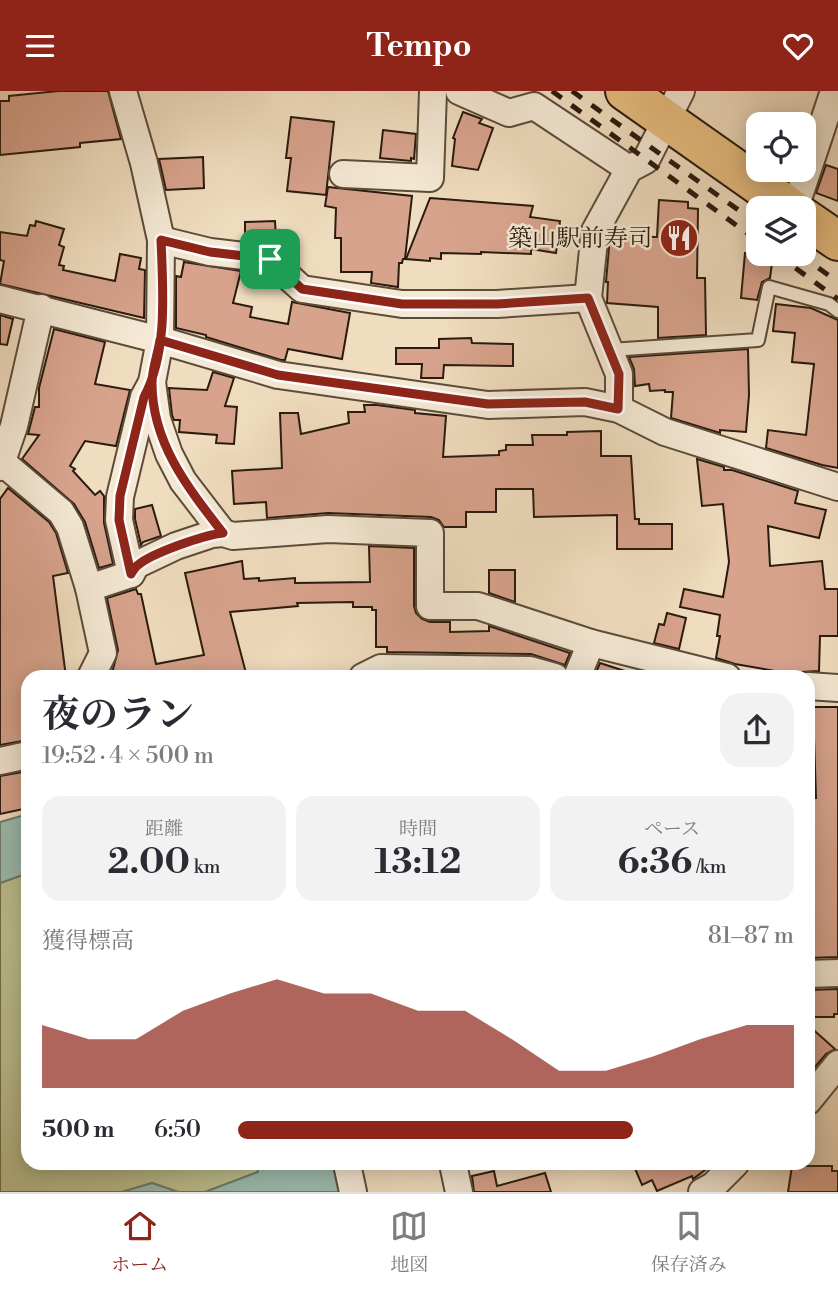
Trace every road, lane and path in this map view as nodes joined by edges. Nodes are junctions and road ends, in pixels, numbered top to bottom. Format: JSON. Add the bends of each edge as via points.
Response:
{"nodes":[{"id":1,"x":122,"y":91,"type":"edge"},
{"id":2,"x":433,"y":91,"type":"edge"},
{"id":3,"x":459,"y":91,"type":"edge"},
{"id":4,"x":625,"y":91,"type":"edge"},
{"id":5,"x":834,"y":91,"type":"edge"},
{"id":6,"x":674,"y":106,"type":"edge"},
{"id":7,"x":629,"y":169,"type":"junction"},
{"id":8,"x":344,"y":174,"type":"dead end"},
{"id":9,"x":779,"y":196,"type":"edge"},
{"id":10,"x":797,"y":196,"type":"edge"},
{"id":11,"x":816,"y":226,"type":"edge"},
{"id":12,"x":161,"y":240,"type":"junction"},
{"id":13,"x":838,"y":241,"type":"edge"},
{"id":14,"x":588,"y":298,"type":"junction"},
{"id":15,"x":0,"y":299,"type":"edge"},
{"id":16,"x":41,"y":308,"type":"junction"},
{"id":17,"x":838,"y":311,"type":"edge"},
{"id":18,"x":160,"y":340,"type":"junction"},
{"id":19,"x":610,"y":350,"type":"junction"},
{"id":20,"x":152,"y":382,"type":"junction"},
{"id":21,"x":618,"y":409,"type":"junction"},
{"id":22,"x":1,"y":465,"type":"edge"},
{"id":23,"x":838,"y":487,"type":"edge"},
{"id":24,"x":223,"y":533,"type":"junction"},
{"id":25,"x":131,"y":574,"type":"junction"},
{"id":26,"x":89,"y":588,"type":"junction"},
{"id":27,"x":591,"y":643,"type":"junction"},
{"id":28,"x":94,"y":670,"type":"edge"},
{"id":29,"x":377,"y":670,"type":"edge"},
{"id":30,"x":530,"y":670,"type":"edge"},
{"id":31,"x":580,"y":670,"type":"edge"},
{"id":32,"x":699,"y":670,"type":"edge"},
{"id":33,"x":815,"y":686,"type":"edge"},
{"id":34,"x":838,"y":688,"type":"edge"},
{"id":35,"x":21,"y":756,"type":"edge"},
{"id":36,"x":0,"y":761,"type":"edge"},
{"id":37,"x":838,"y":973,"type":"edge"},
{"id":38,"x":815,"y":974,"type":"edge"},
{"id":39,"x":838,"y":1064,"type":"edge"},
{"id":40,"x":815,"y":1092,"type":"edge"},
{"id":41,"x":348,"y":1170,"type":"edge"},
{"id":42,"x":454,"y":1170,"type":"edge"},
{"id":43,"x":729,"y":1170,"type":"edge"},
{"id":44,"x":353,"y":1192,"type":"edge"},
{"id":45,"x":459,"y":1192,"type":"edge"},
{"id":46,"x":702,"y":1192,"type":"edge"}],
"edges":[{"from":1,"to":12,"type":"street"},
{"from":2,"to":8,"type":"street","via":[[430,178]]},
{"from":3,"to":7,"type":"street","via":[[509,113],[534,106]]},
{"from":4,"to":6,"type":"highway"},
{"from":5,"to":10,"type":"street"},
{"from":6,"to":7,"type":"street","via":[[646,160]]},
{"from":6,"to":9,"type":"highway"},
{"from":7,"to":14,"type":"street","via":[[595,231]]},
{"from":11,"to":13,"type":"highway"},
{"from":12,"to":14,"type":"street","via":[[270,259],[302,289],[402,304]]},
{"from":12,"to":18,"type":"street"},
{"from":14,"to":19,"type":"street"},
{"from":15,"to":16,"type":"street"},
{"from":16,"to":18,"type":"street"},
{"from":16,"to":22,"type":"street","via":[[21,401]]},
{"from":17,"to":19,"type":"lane","via":[[829,304],[769,287],[758,340]]},
{"from":18,"to":20,"type":"street"},
{"from":18,"to":21,"type":"street","via":[[278,375],[488,404],[585,402]]},
{"from":19,"to":21,"type":"street","via":[[619,374]]},
{"from":20,"to":24,"type":"street","via":[[157,419],[169,454],[183,481]]},
{"from":20,"to":25,"type":"street","via":[[144,397],[120,496],[119,520]]},
{"from":21,"to":23,"type":"street","via":[[665,432]]},
{"from":22,"to":26,"type":"street","via":[[61,512]]},
{"from":24,"to":25,"type":"street","via":[[176,547],[136,565]]},
{"from":24,"to":27,"type":"street","via":[[328,529],[430,533],[430,606],[478,606]]},
{"from":25,"to":26,"type":"street"},
{"from":26,"to":28,"type":"street","via":[[103,653]]},
{"from":27,"to":31,"type":"street"},
{"from":27,"to":32,"type":"street"},
{"from":29,"to":30,"type":"street"},
{"from":33,"to":34,"type":"street"},
{"from":35,"to":36,"type":"street"},
{"from":37,"to":38,"type":"street"},
{"from":39,"to":40,"type":"street"},
{"from":41,"to":44,"type":"street"},
{"from":42,"to":45,"type":"street"},
{"from":43,"to":46,"type":"street"}]}
